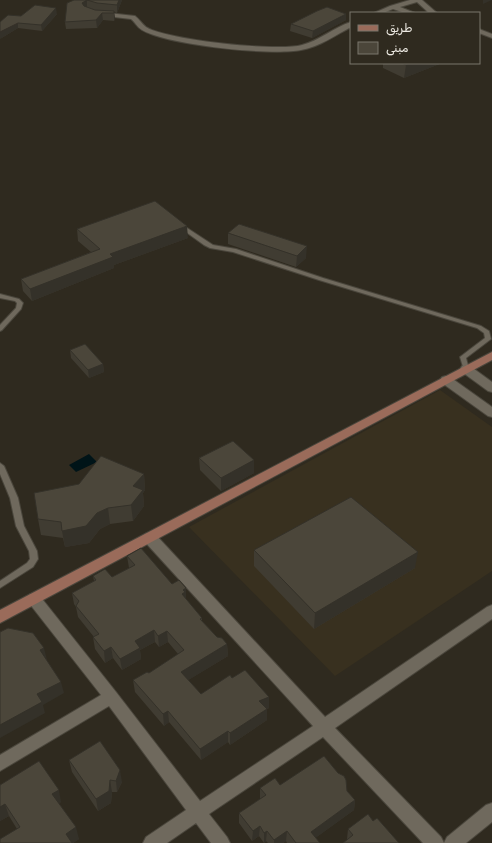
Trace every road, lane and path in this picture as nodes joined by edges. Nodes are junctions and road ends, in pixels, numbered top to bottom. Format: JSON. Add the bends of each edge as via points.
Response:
{"nodes":[{"id":1,"x":418,"y":0,"type":"edge"},
{"id":2,"x":392,"y":7,"type":"junction"},
{"id":3,"x":380,"y":12,"type":"edge"},
{"id":4,"x":409,"y":12,"type":"edge"},
{"id":5,"x":432,"y":12,"type":"edge"},
{"id":6,"x":91,"y":13,"type":"edge"},
{"id":7,"x":350,"y":24,"type":"edge"},
{"id":8,"x":480,"y":31,"type":"edge"},
{"id":9,"x":492,"y":36,"type":"edge"},
{"id":10,"x":181,"y":226,"type":"edge"},
{"id":11,"x":0,"y":296,"type":"edge"},
{"id":12,"x":0,"y":329,"type":"edge"},
{"id":13,"x":492,"y":356,"type":"edge"},
{"id":14,"x":466,"y":369,"type":"junction"},
{"id":15,"x":446,"y":380,"type":"junction"},
{"id":16,"x":492,"y":388,"type":"edge"},
{"id":17,"x":492,"y":413,"type":"edge"},
{"id":18,"x":0,"y":466,"type":"edge"},
{"id":19,"x":150,"y":538,"type":"junction"},
{"id":20,"x":0,"y":584,"type":"edge"},
{"id":21,"x":34,"y":599,"type":"junction"},
{"id":22,"x":492,"y":611,"type":"edge"},
{"id":23,"x":0,"y":617,"type":"edge"},
{"id":24,"x":111,"y":697,"type":"junction"},
{"id":25,"x":324,"y":727,"type":"junction"},
{"id":26,"x":0,"y":764,"type":"edge"},
{"id":27,"x":492,"y":811,"type":"edge"},
{"id":28,"x":197,"y":812,"type":"junction"},
{"id":29,"x":152,"y":843,"type":"edge"},
{"id":30,"x":221,"y":843,"type":"edge"},
{"id":31,"x":435,"y":843,"type":"edge"},
{"id":32,"x":453,"y":843,"type":"edge"}],
"edges":[{"from":1,"to":2,"type":"street"},
{"from":1,"to":5,"type":"street"},
{"from":2,"to":3,"type":"street"},
{"from":2,"to":4,"type":"street"},
{"from":6,"to":7,"type":"street","via":[[133,17],[143,28],[173,38],[278,50],[302,48]]},
{"from":8,"to":9,"type":"street"},
{"from":10,"to":14,"type":"lane","via":[[212,247],[234,250],[487,332],[488,339],[463,357]]},
{"from":11,"to":12,"type":"lane","via":[[17,300],[20,308]]},
{"from":13,"to":14,"type":"street"},
{"from":14,"to":15,"type":"street"},
{"from":14,"to":16,"type":"street"},
{"from":15,"to":17,"type":"street"},
{"from":15,"to":19,"type":"street"},
{"from":18,"to":20,"type":"lane","via":[[14,498],[20,526],[33,551],[34,559],[30,565]]},
{"from":19,"to":21,"type":"street"},
{"from":19,"to":25,"type":"street"},
{"from":21,"to":23,"type":"street"},
{"from":21,"to":24,"type":"street"},
{"from":22,"to":25,"type":"street"},
{"from":24,"to":26,"type":"street"},
{"from":24,"to":28,"type":"street"},
{"from":25,"to":28,"type":"street"},
{"from":25,"to":31,"type":"street"},
{"from":27,"to":32,"type":"street"},
{"from":28,"to":29,"type":"street"},
{"from":28,"to":30,"type":"street"}]}
